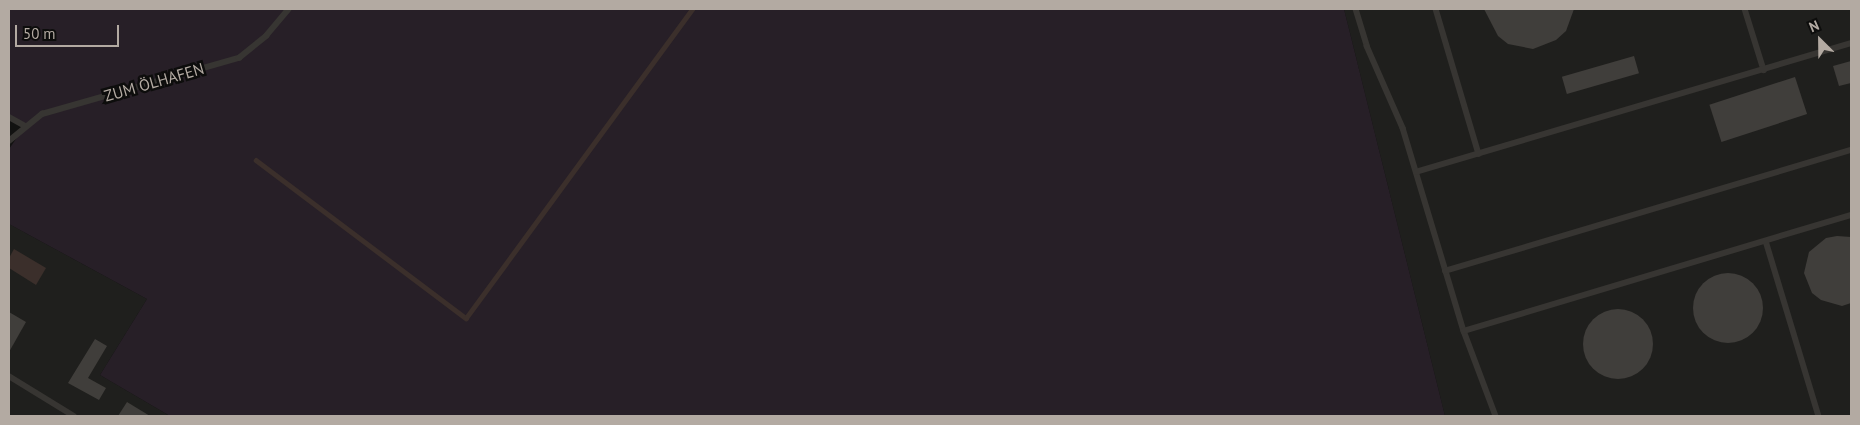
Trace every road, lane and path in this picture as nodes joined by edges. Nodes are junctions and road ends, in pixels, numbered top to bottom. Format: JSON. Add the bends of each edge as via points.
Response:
{"nodes":[{"id":1,"x":289,"y":9,"type":"edge"},
{"id":2,"x":1356,"y":9,"type":"edge"},
{"id":3,"x":1436,"y":9,"type":"edge"},
{"id":4,"x":1745,"y":9,"type":"edge"},
{"id":5,"x":1851,"y":43,"type":"edge"},
{"id":6,"x":1764,"y":70,"type":"junction"},
{"id":7,"x":9,"y":117,"type":"edge"},
{"id":8,"x":25,"y":126,"type":"junction"},
{"id":9,"x":9,"y":141,"type":"edge"},
{"id":10,"x":1851,"y":150,"type":"edge"},
{"id":11,"x":1479,"y":154,"type":"junction"},
{"id":12,"x":1416,"y":172,"type":"junction"},
{"id":13,"x":1851,"y":215,"type":"edge"},
{"id":14,"x":1766,"y":241,"type":"junction"},
{"id":15,"x":1445,"y":272,"type":"junction"},
{"id":16,"x":1464,"y":331,"type":"junction"},
{"id":17,"x":9,"y":376,"type":"edge"},
{"id":18,"x":74,"y":416,"type":"edge"},
{"id":19,"x":1496,"y":416,"type":"edge"},
{"id":20,"x":1819,"y":416,"type":"edge"}],
"edges":[{"from":1,"to":8,"type":"lane","name":"ZUM ÖLHAFEN","via":[[266,36],[239,58],[42,114]]},
{"from":2,"to":12,"type":"lane","via":[[1367,46],[1403,128]]},
{"from":3,"to":11,"type":"lane"},
{"from":4,"to":6,"type":"lane"},
{"from":5,"to":6,"type":"lane"},
{"from":6,"to":11,"type":"lane"},
{"from":7,"to":8,"type":"lane"},
{"from":8,"to":9,"type":"lane","name":"ZUM ÖLHAFEN"},
{"from":10,"to":15,"type":"lane"},
{"from":11,"to":12,"type":"lane"},
{"from":12,"to":15,"type":"lane"},
{"from":13,"to":14,"type":"lane"},
{"from":14,"to":16,"type":"lane"},
{"from":14,"to":20,"type":"lane"},
{"from":15,"to":16,"type":"lane"},
{"from":16,"to":19,"type":"lane"},
{"from":17,"to":18,"type":"lane"}]}
